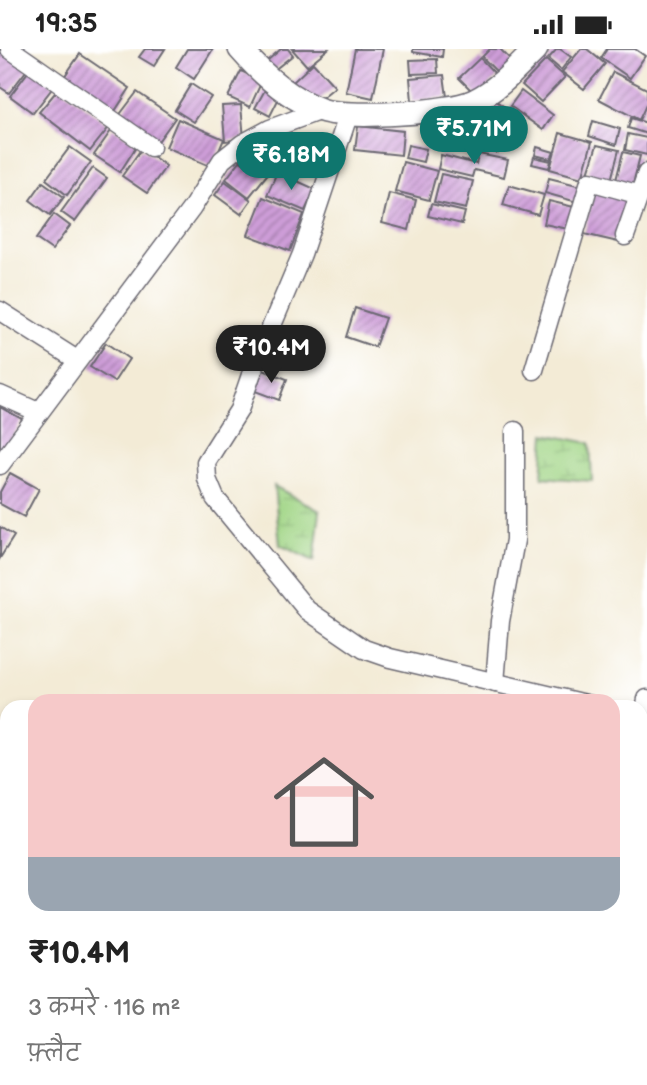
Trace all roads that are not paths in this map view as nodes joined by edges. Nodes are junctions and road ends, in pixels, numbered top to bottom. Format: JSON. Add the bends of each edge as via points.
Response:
{"nodes":[{"id":1,"x":10,"y":49,"type":"edge"},
{"id":2,"x":240,"y":49,"type":"edge"},
{"id":3,"x":536,"y":49,"type":"edge"},
{"id":4,"x":321,"y":110,"type":"junction"},
{"id":5,"x":349,"y":113,"type":"junction"},
{"id":6,"x":151,"y":147,"type":"dead end"},
{"id":7,"x":647,"y":173,"type":"edge"},
{"id":8,"x":640,"y":195,"type":"junction"},
{"id":9,"x":625,"y":236,"type":"dead end"},
{"id":10,"x":0,"y":311,"type":"edge"},
{"id":11,"x":77,"y":359,"type":"junction"},
{"id":12,"x":534,"y":370,"type":"dead end"},
{"id":13,"x":0,"y":395,"type":"edge"},
{"id":14,"x":38,"y":412,"type":"junction"},
{"id":15,"x":515,"y":431,"type":"dead end"},
{"id":16,"x":0,"y":465,"type":"edge"},
{"id":17,"x":495,"y":683,"type":"junction"},
{"id":18,"x":569,"y":700,"type":"edge"}],
"edges":[{"from":1,"to":6,"type":"street"},
{"from":2,"to":4,"type":"street","via":[[258,70]]},
{"from":3,"to":5,"type":"street","via":[[489,92],[453,109]]},
{"from":4,"to":5,"type":"street"},
{"from":4,"to":11,"type":"street","via":[[270,129],[227,155]]},
{"from":5,"to":17,"type":"street","via":[[302,254],[242,403],[206,462],[207,478],[215,498],[307,610],[364,649]]},
{"from":7,"to":8,"type":"street"},
{"from":8,"to":9,"type":"street"},
{"from":8,"to":12,"type":"street","via":[[590,181]]},
{"from":10,"to":11,"type":"street"},
{"from":11,"to":14,"type":"street"},
{"from":13,"to":14,"type":"street"},
{"from":14,"to":16,"type":"street"},
{"from":15,"to":17,"type":"street","via":[[515,540],[499,621]]},
{"from":17,"to":18,"type":"street"}]}
